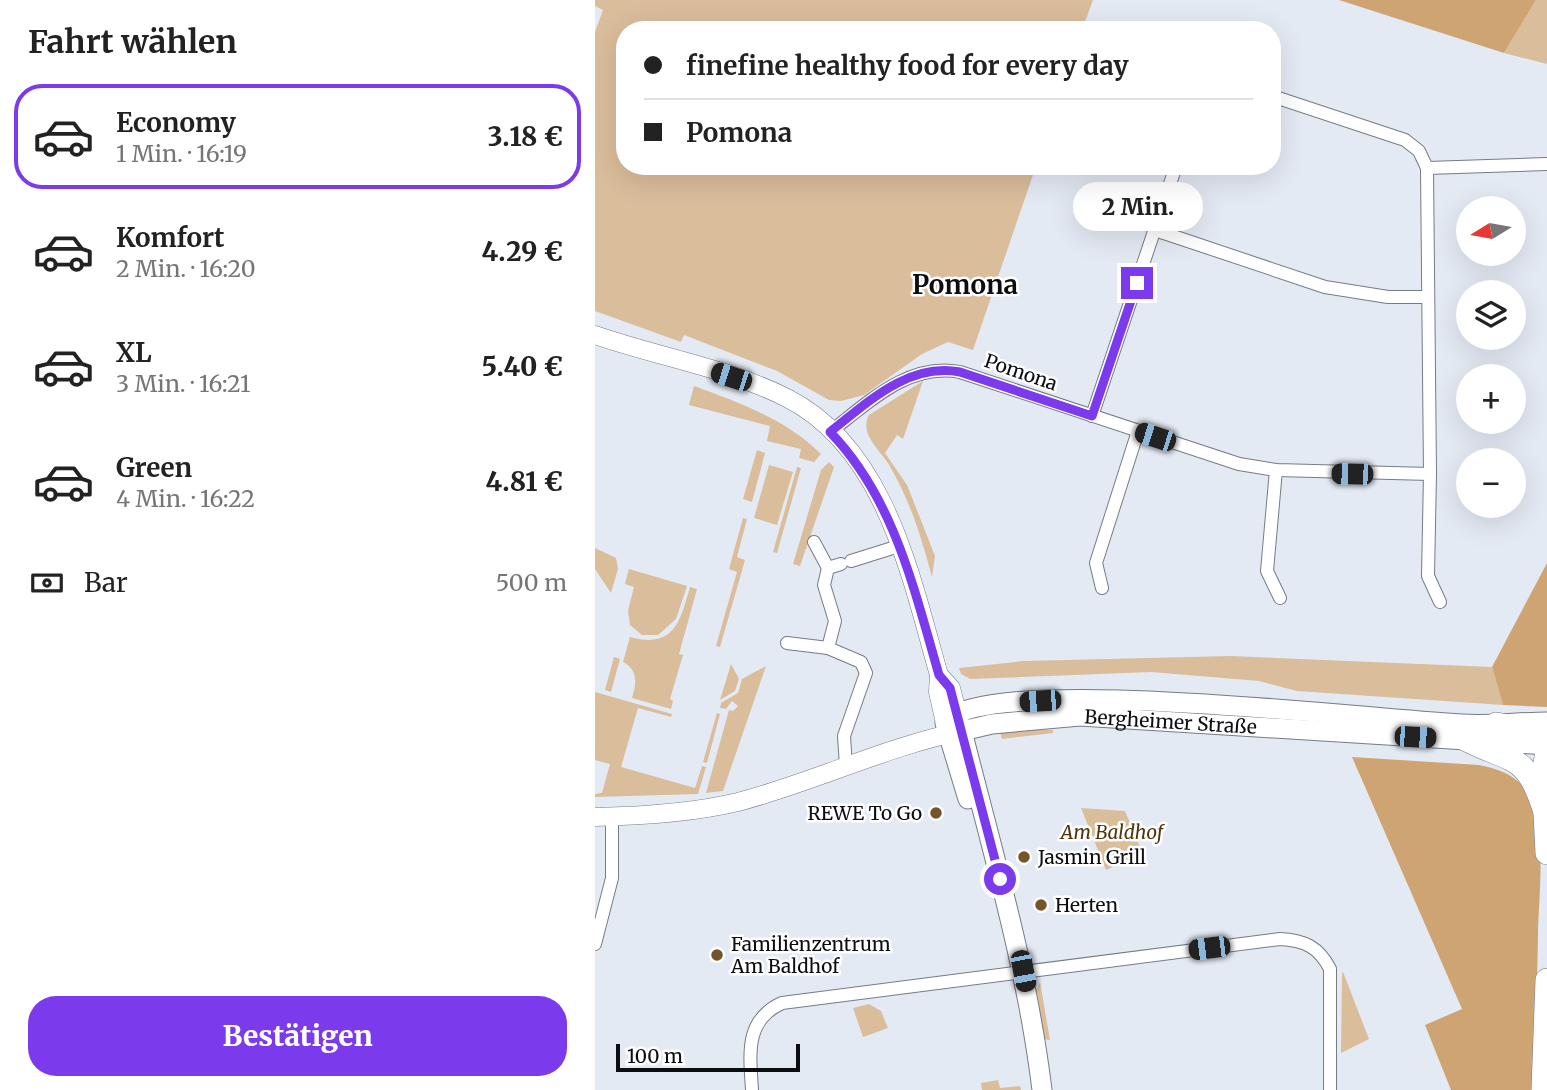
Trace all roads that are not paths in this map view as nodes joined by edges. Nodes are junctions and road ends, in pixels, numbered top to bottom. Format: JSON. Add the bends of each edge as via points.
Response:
{"nodes":[{"id":1,"x":1281,"y":99,"type":"edge"},
{"id":2,"x":1547,"y":164,"type":"edge"},
{"id":3,"x":1427,"y":168,"type":"junction"},
{"id":4,"x":1173,"y":175,"type":"edge"},
{"id":5,"x":1155,"y":230,"type":"junction"},
{"id":6,"x":1428,"y":297,"type":"junction"},
{"id":7,"x":595,"y":335,"type":"edge"},
{"id":8,"x":1092,"y":416,"type":"junction"},
{"id":9,"x":1138,"y":431,"type":"junction"},
{"id":10,"x":830,"y":432,"type":"junction"},
{"id":11,"x":1276,"y":470,"type":"junction"},
{"id":12,"x":1430,"y":474,"type":"junction"},
{"id":13,"x":814,"y":542,"type":"dead end"},
{"id":14,"x":899,"y":546,"type":"junction"},
{"id":15,"x":828,"y":568,"type":"junction"},
{"id":16,"x":1102,"y":588,"type":"dead end"},
{"id":17,"x":1280,"y":598,"type":"dead end"},
{"id":18,"x":1440,"y":602,"type":"dead end"},
{"id":19,"x":787,"y":643,"type":"dead end"},
{"id":20,"x":828,"y":648,"type":"junction"},
{"id":21,"x":1547,"y":722,"type":"edge"},
{"id":22,"x":1496,"y":724,"type":"junction"},
{"id":23,"x":953,"y":725,"type":"junction"},
{"id":24,"x":1465,"y":739,"type":"junction"},
{"id":25,"x":1547,"y":739,"type":"edge"},
{"id":26,"x":1547,"y":745,"type":"edge"},
{"id":27,"x":1547,"y":752,"type":"edge"},
{"id":28,"x":846,"y":766,"type":"junction"},
{"id":29,"x":1544,"y":809,"type":"junction"},
{"id":30,"x":603,"y":816,"type":"edge"},
{"id":31,"x":1547,"y":853,"type":"edge"},
{"id":32,"x":595,"y":944,"type":"edge"},
{"id":33,"x":1023,"y":971,"type":"junction"},
{"id":34,"x":1547,"y":980,"type":"edge"},
{"id":35,"x":752,"y":1090,"type":"edge"},
{"id":36,"x":1042,"y":1090,"type":"edge"},
{"id":37,"x":1331,"y":1090,"type":"edge"},
{"id":38,"x":1543,"y":1090,"type":"edge"}],
"edges":[{"from":1,"to":3,"type":"street","via":[[1405,140],[1419,151]]},
{"from":2,"to":3,"type":"street"},
{"from":3,"to":6,"type":"street"},
{"from":4,"to":5,"type":"street"},
{"from":5,"to":6,"type":"street","via":[[1325,287],[1379,297]]},
{"from":5,"to":8,"type":"street"},
{"from":6,"to":12,"type":"street"},
{"from":7,"to":10,"type":"main road","via":[[769,390],[804,409]]},
{"from":8,"to":9,"type":"street","name":"Pomona"},
{"from":8,"to":10,"type":"street","name":"Pomona","via":[[939,369],[904,379]]},
{"from":9,"to":11,"type":"street","name":"Pomona","via":[[1239,464]]},
{"from":9,"to":16,"type":"street","via":[[1096,563]]},
{"from":10,"to":14,"type":"main road","via":[[871,482]]},
{"from":11,"to":12,"type":"street","name":"Pomona"},
{"from":11,"to":17,"type":"street","via":[[1267,571]]},
{"from":12,"to":18,"type":"street","via":[[1428,576]]},
{"from":13,"to":15,"type":"street"},
{"from":14,"to":15,"type":"street"},
{"from":14,"to":23,"type":"main road","via":[[939,675],[950,688]]},
{"from":15,"to":20,"type":"street","via":[[824,585],[835,621]]},
{"from":19,"to":20,"type":"street"},
{"from":20,"to":28,"type":"street","via":[[861,662],[866,673],[844,736]]},
{"from":21,"to":22,"type":"main road","name":"Bergheimer Straße"},
{"from":22,"to":23,"type":"main road","name":"Bergheimer Straße","via":[[1121,699],[995,704]]},
{"from":22,"to":25,"type":"highway","via":[[1526,729]]},
{"from":23,"to":24,"type":"main road","name":"Bergheimer Straße","via":[[1080,716]]},
{"from":23,"to":28,"type":"main road","name":"Bergheimer Straße"},
{"from":23,"to":33,"type":"main road","via":[[969,804],[994,858]]},
{"from":24,"to":26,"type":"main road","name":"Bergheimer Straße"},
{"from":24,"to":29,"type":"highway","via":[[1524,767]]},
{"from":27,"to":29,"type":"highway"},
{"from":28,"to":30,"type":"main road","name":"Bergheimer Straße","via":[[718,806]]},
{"from":29,"to":31,"type":"highway"},
{"from":30,"to":32,"type":"street","via":[[612,878]]},
{"from":33,"to":35,"type":"street","via":[[782,1003],[765,1014],[754,1029]]},
{"from":33,"to":36,"type":"main road"},
{"from":33,"to":37,"type":"street","via":[[1280,939],[1305,942],[1330,969]]},
{"from":34,"to":38,"type":"highway"}]}
